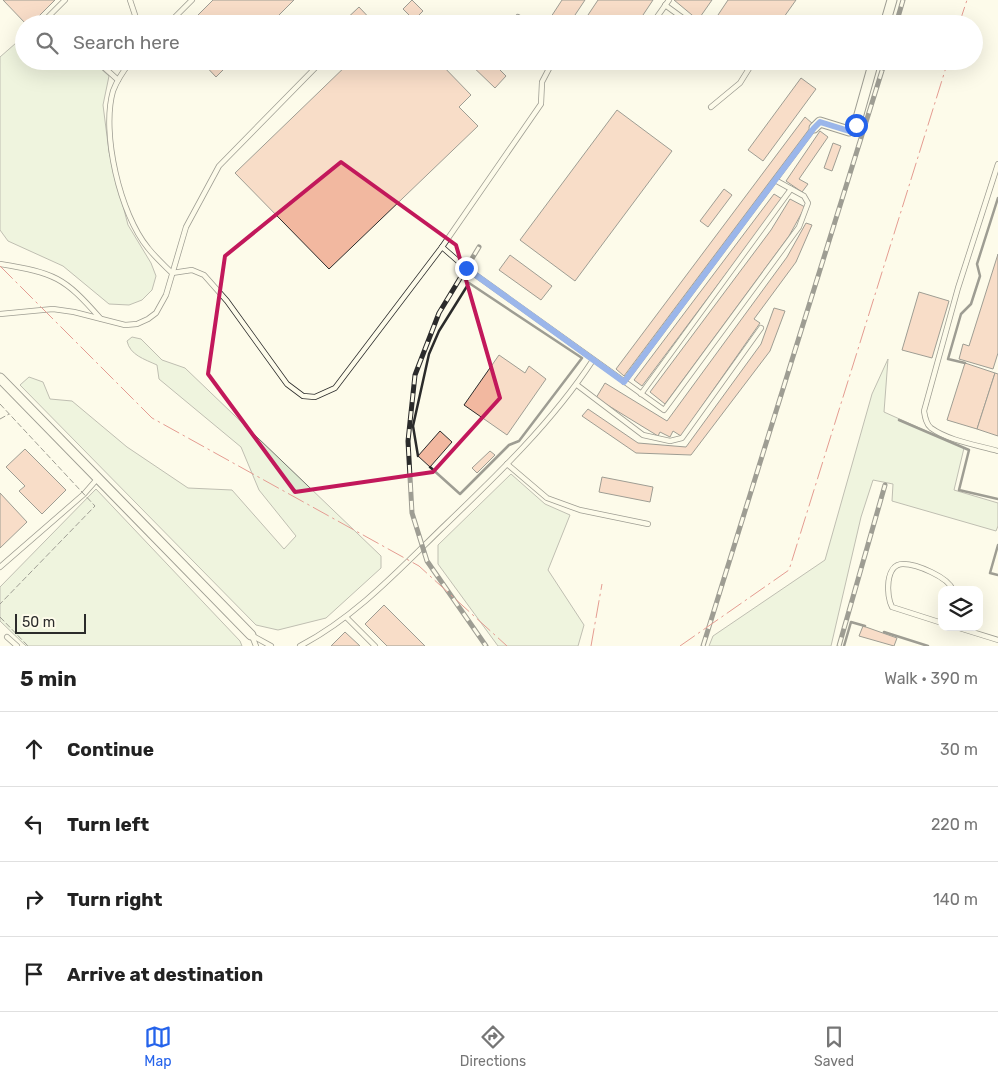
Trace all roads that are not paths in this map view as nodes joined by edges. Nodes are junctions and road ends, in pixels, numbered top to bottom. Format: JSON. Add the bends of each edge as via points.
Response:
{"nodes":[{"id":1,"x":65,"y":0,"type":"edge"},
{"id":2,"x":130,"y":0,"type":"edge"},
{"id":3,"x":192,"y":0,"type":"edge"},
{"id":4,"x":669,"y":0,"type":"edge"},
{"id":5,"x":892,"y":0,"type":"edge"},
{"id":6,"x":665,"y":5,"type":"junction"},
{"id":7,"x":50,"y":15,"type":"edge"},
{"id":8,"x":135,"y":15,"type":"edge"},
{"id":9,"x":177,"y":15,"type":"edge"},
{"id":10,"x":658,"y":15,"type":"edge"},
{"id":11,"x":679,"y":15,"type":"edge"},
{"id":12,"x":888,"y":15,"type":"edge"},
{"id":13,"x":107,"y":70,"type":"edge"},
{"id":14,"x":125,"y":70,"type":"edge"},
{"id":15,"x":313,"y":70,"type":"edge"},
{"id":16,"x":548,"y":70,"type":"edge"},
{"id":17,"x":748,"y":70,"type":"edge"},
{"id":18,"x":871,"y":70,"type":"edge"},
{"id":19,"x":118,"y":80,"type":"junction"},
{"id":20,"x":711,"y":107,"type":"dead end"},
{"id":21,"x":814,"y":128,"type":"joint"},
{"id":22,"x":998,"y":164,"type":"edge"},
{"id":23,"x":775,"y":180,"type":"junction"},
{"id":24,"x":791,"y":189,"type":"junction"},
{"id":25,"x":442,"y":247,"type":"junction"},
{"id":26,"x":0,"y":264,"type":"edge"},
{"id":27,"x":172,"y":273,"type":"junction"},
{"id":28,"x":0,"y":314,"type":"edge"},
{"id":29,"x":101,"y":319,"type":"junction"},
{"id":30,"x":761,"y":328,"type":"dead end"},
{"id":31,"x":593,"y":360,"type":"junction"},
{"id":32,"x":1,"y":380,"type":"edge"},
{"id":33,"x":624,"y":382,"type":"junction"},
{"id":34,"x":577,"y":385,"type":"junction"},
{"id":35,"x":641,"y":394,"type":"junction"},
{"id":36,"x":998,"y":451,"type":"edge"},
{"id":37,"x":507,"y":464,"type":"junction"},
{"id":38,"x":98,"y":478,"type":"junction"},
{"id":39,"x":648,"y":524,"type":"dead end"},
{"id":40,"x":0,"y":567,"type":"edge"},
{"id":41,"x":952,"y":586,"type":"edge"},
{"id":42,"x":346,"y":617,"type":"junction"},
{"id":43,"x":938,"y":622,"type":"edge"},
{"id":44,"x":969,"y":631,"type":"edge"},
{"id":45,"x":251,"y":635,"type":"junction"},
{"id":46,"x":7,"y":637,"type":"dead end"},
{"id":47,"x":998,"y":640,"type":"edge"},
{"id":48,"x":17,"y":646,"type":"edge"},
{"id":49,"x":256,"y":646,"type":"edge"},
{"id":50,"x":271,"y":646,"type":"edge"},
{"id":51,"x":300,"y":646,"type":"edge"},
{"id":52,"x":375,"y":646,"type":"edge"}],
"edges":[{"from":1,"to":7,"type":"lane"},
{"from":2,"to":8,"type":"lane"},
{"from":3,"to":9,"type":"lane"},
{"from":4,"to":6,"type":"lane"},
{"from":5,"to":12,"type":"street"},
{"from":6,"to":10,"type":"lane"},
{"from":6,"to":11,"type":"lane"},
{"from":13,"to":19,"type":"lane"},
{"from":14,"to":19,"type":"lane"},
{"from":15,"to":27,"type":"lane","via":[[219,166],[186,228]]},
{"from":16,"to":25,"type":"lane","via":[[542,82],[541,104]]},
{"from":17,"to":20,"type":"lane","via":[[740,83]]},
{"from":18,"to":21,"type":"street","via":[[856,125],[849,131],[820,122]]},
{"from":19,"to":27,"type":"lane","via":[[110,120],[112,157],[122,199],[147,248]]},
{"from":21,"to":23,"type":"lane"},
{"from":22,"to":36,"type":"lane","via":[[952,306],[924,411],[930,428]]},
{"from":23,"to":24,"type":"lane"},
{"from":23,"to":33,"type":"lane"},
{"from":24,"to":35,"type":"lane"},
{"from":24,"to":35,"type":"lane","via":[[804,196],[808,203],[799,227],[664,410]]},
{"from":25,"to":27,"type":"lane","via":[[335,388],[315,397],[303,396],[287,384],[227,301],[204,275],[192,270]]},
{"from":25,"to":31,"type":"lane"},
{"from":26,"to":29,"type":"lane","via":[[45,273],[66,282]]},
{"from":27,"to":29,"type":"lane","via":[[166,295],[148,319],[125,325]]},
{"from":28,"to":29,"type":"lane","via":[[53,309]]},
{"from":30,"to":34,"type":"lane","via":[[682,438],[670,441],[643,435]]},
{"from":31,"to":33,"type":"lane"},
{"from":31,"to":34,"type":"lane"},
{"from":32,"to":38,"type":"street"},
{"from":33,"to":35,"type":"lane"},
{"from":34,"to":37,"type":"lane"},
{"from":37,"to":39,"type":"lane","via":[[548,498],[580,510]]},
{"from":37,"to":42,"type":"lane","via":[[378,591]]},
{"from":38,"to":40,"type":"lane"},
{"from":38,"to":45,"type":"street"},
{"from":41,"to":43,"type":"lane","via":[[930,571],[913,566],[898,565],[891,573],[887,586],[892,606]]},
{"from":42,"to":51,"type":"lane"},
{"from":42,"to":52,"type":"lane"},
{"from":44,"to":47,"type":"lane"},
{"from":45,"to":49,"type":"lane"},
{"from":45,"to":50,"type":"lane"},
{"from":46,"to":48,"type":"lane"}]}
